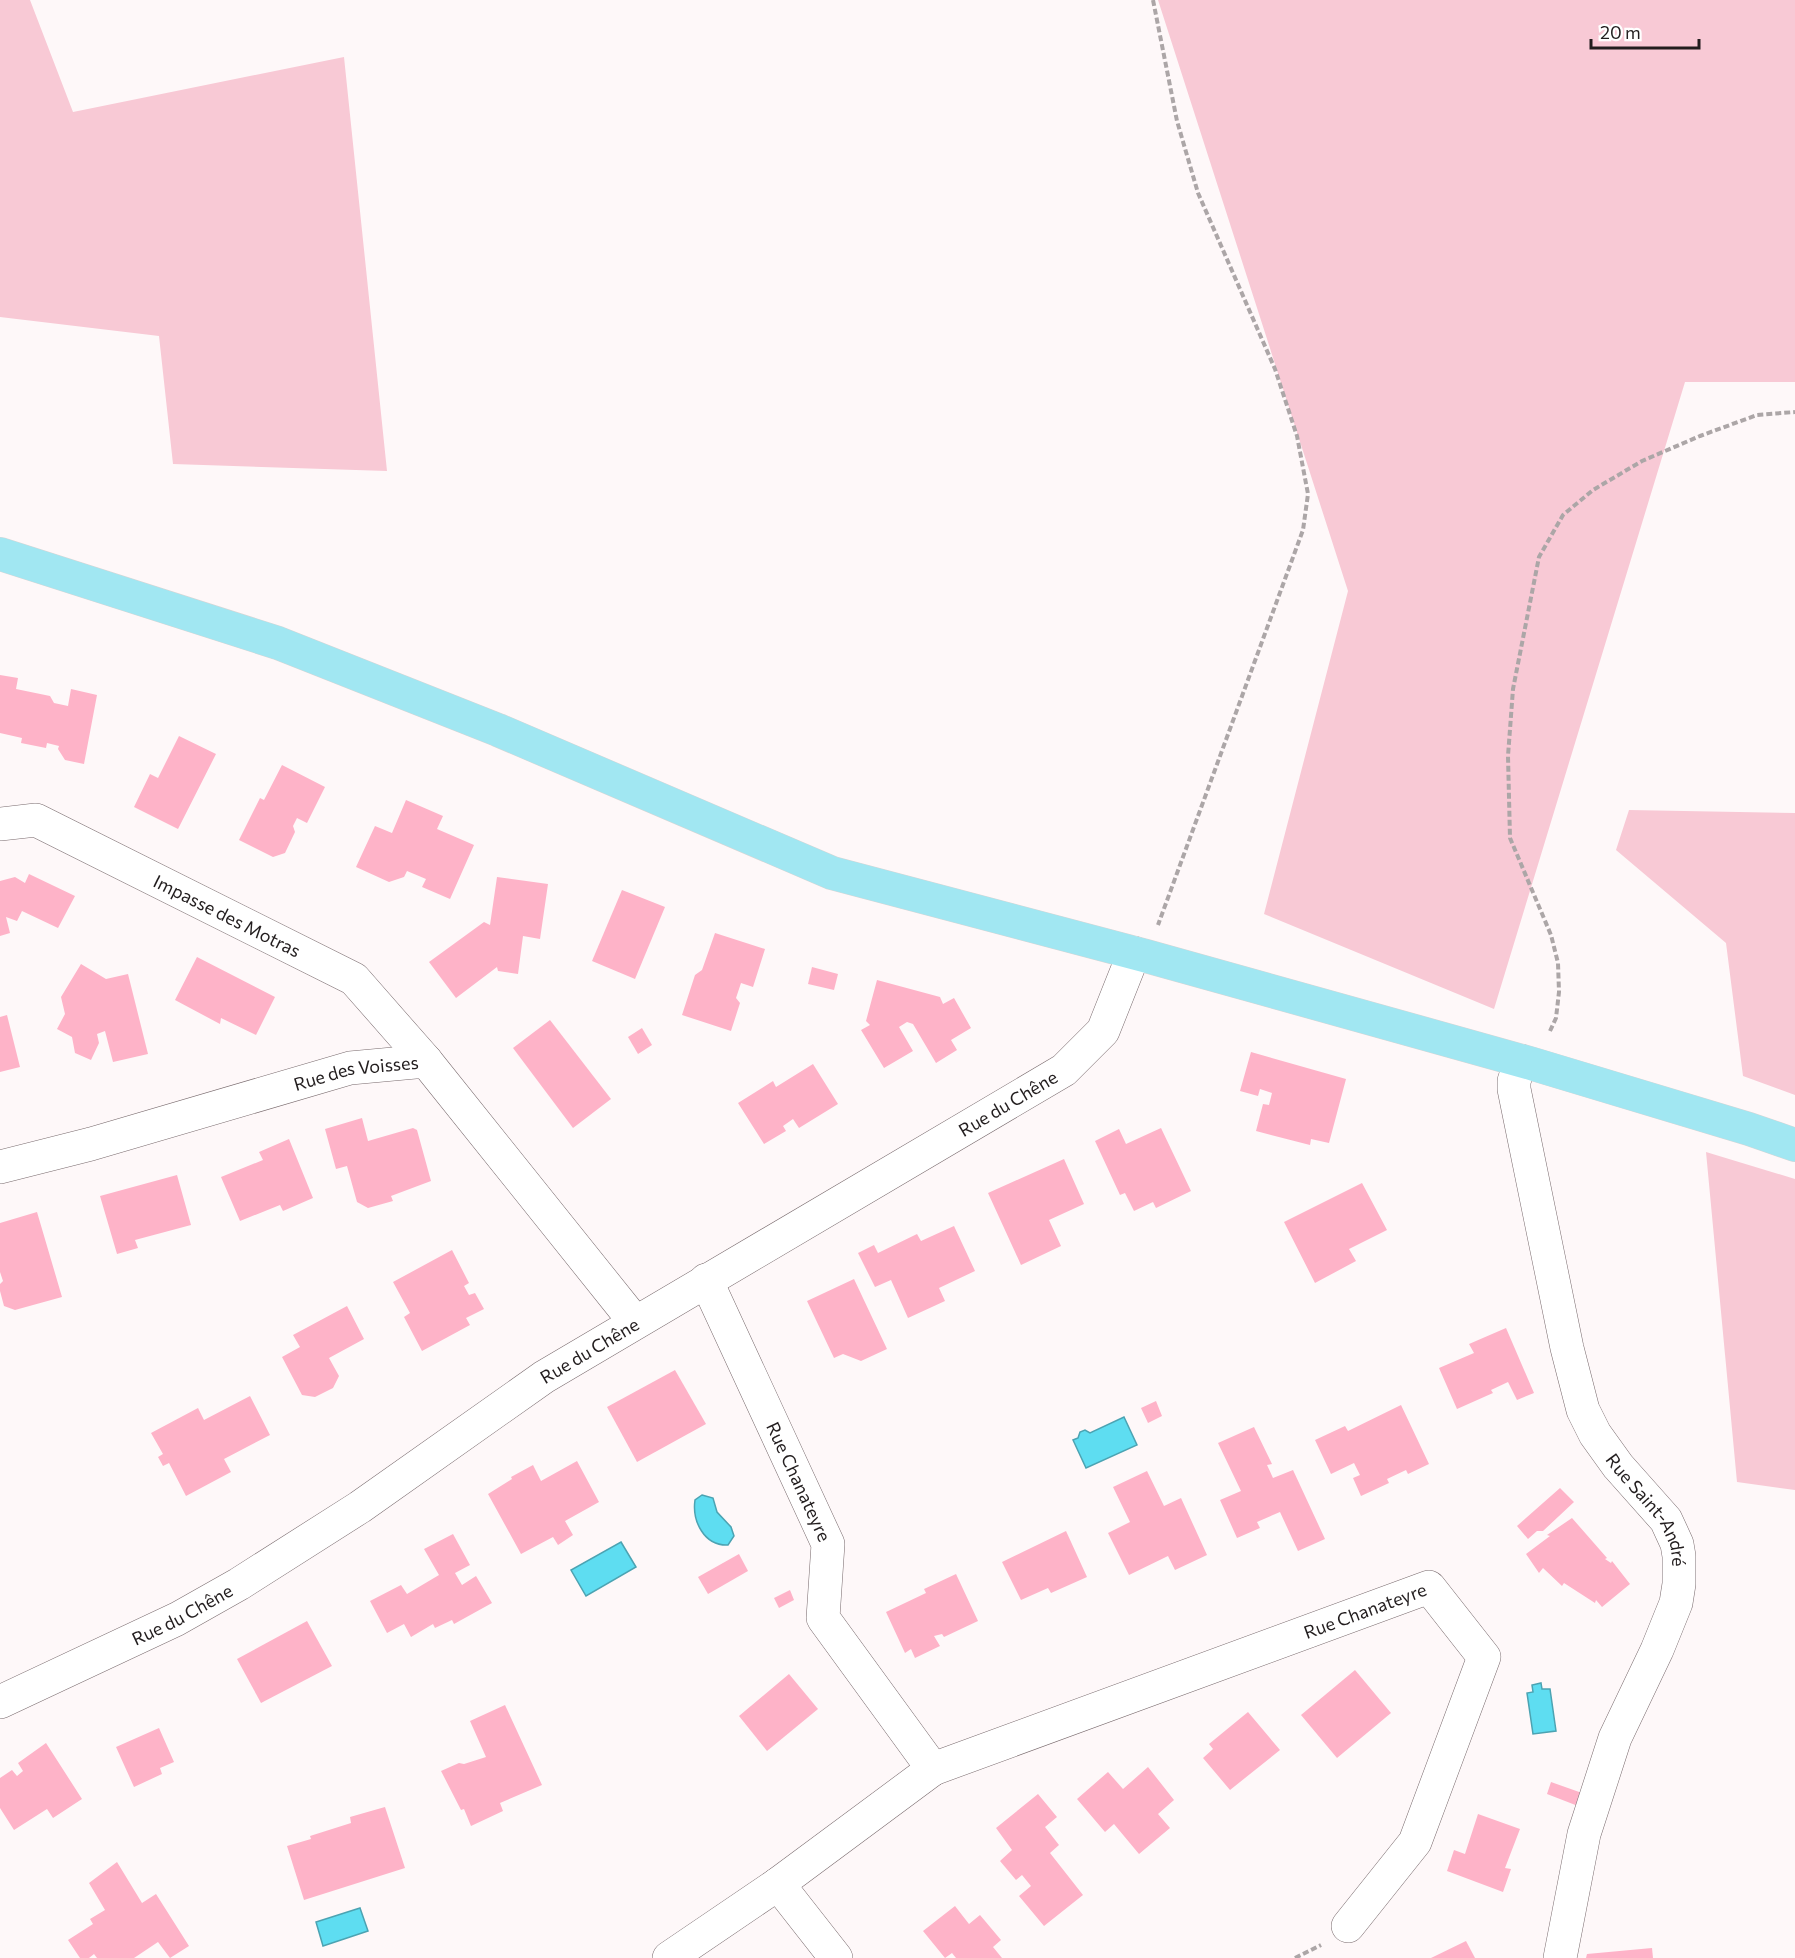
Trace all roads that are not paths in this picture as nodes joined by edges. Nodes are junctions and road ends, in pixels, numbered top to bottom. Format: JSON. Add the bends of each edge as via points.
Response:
{"nodes":[{"id":1,"x":0,"y":554,"type":"edge"},
{"id":2,"x":0,"y":824,"type":"edge"},
{"id":3,"x":1140,"y":955,"type":"junction"},
{"id":4,"x":426,"y":1061,"type":"junction"},
{"id":5,"x":1527,"y":1063,"type":"junction"},
{"id":6,"x":1795,"y":1145,"type":"edge"},
{"id":7,"x":0,"y":1167,"type":"edge"},
{"id":8,"x":706,"y":1280,"type":"junction"},
{"id":9,"x":635,"y":1322,"type":"junction"},
{"id":10,"x":0,"y":1702,"type":"edge"},
{"id":11,"x":933,"y":1769,"type":"junction"},
{"id":12,"x":778,"y":1884,"type":"junction"},
{"id":13,"x":1348,"y":1926,"type":"dead end"},
{"id":14,"x":669,"y":1958,"type":"edge"},
{"id":15,"x":836,"y":1958,"type":"edge"},
{"id":16,"x":1560,"y":1958,"type":"edge"}],
"edges":[{"from":1,"to":3,"type":"main road","via":[[278,643],[498,730],[832,873]]},
{"from":2,"to":4,"type":"street","name":"Impasse des Motras","via":[[36,820],[354,979]]},
{"from":3,"to":5,"type":"main road"},
{"from":3,"to":8,"type":"street","name":"Rue du Chêne","via":[[1103,1031],[1064,1070]]},
{"from":4,"to":7,"type":"street","name":"Rue des Voisses","via":[[350,1068]]},
{"from":4,"to":9,"type":"street","name":"Rue des Voisses"},
{"from":5,"to":6,"type":"main road"},
{"from":5,"to":16,"type":"street","name":"Rue Saint-André","via":[[1514,1081],[1514,1089],[1583,1410],[1618,1466],[1666,1520],[1679,1556],[1676,1603],[1615,1738],[1584,1834]]},
{"from":8,"to":9,"type":"street","name":"Rue du Chêne"},
{"from":8,"to":11,"type":"street","name":"Rue Chanateyre","via":[[828,1544],[824,1618]]},
{"from":9,"to":10,"type":"street","name":"Rue du Chêne","via":[[544,1377],[360,1507],[239,1584],[177,1619]]},
{"from":11,"to":12,"type":"street","name":"Rue Chanateyre"},
{"from":11,"to":13,"type":"street","name":"Rue Chanateyre","via":[[1429,1587],[1484,1658],[1414,1842]]},
{"from":12,"to":14,"type":"street","name":"Rue Chanateyre"},
{"from":12,"to":15,"type":"street"}]}
